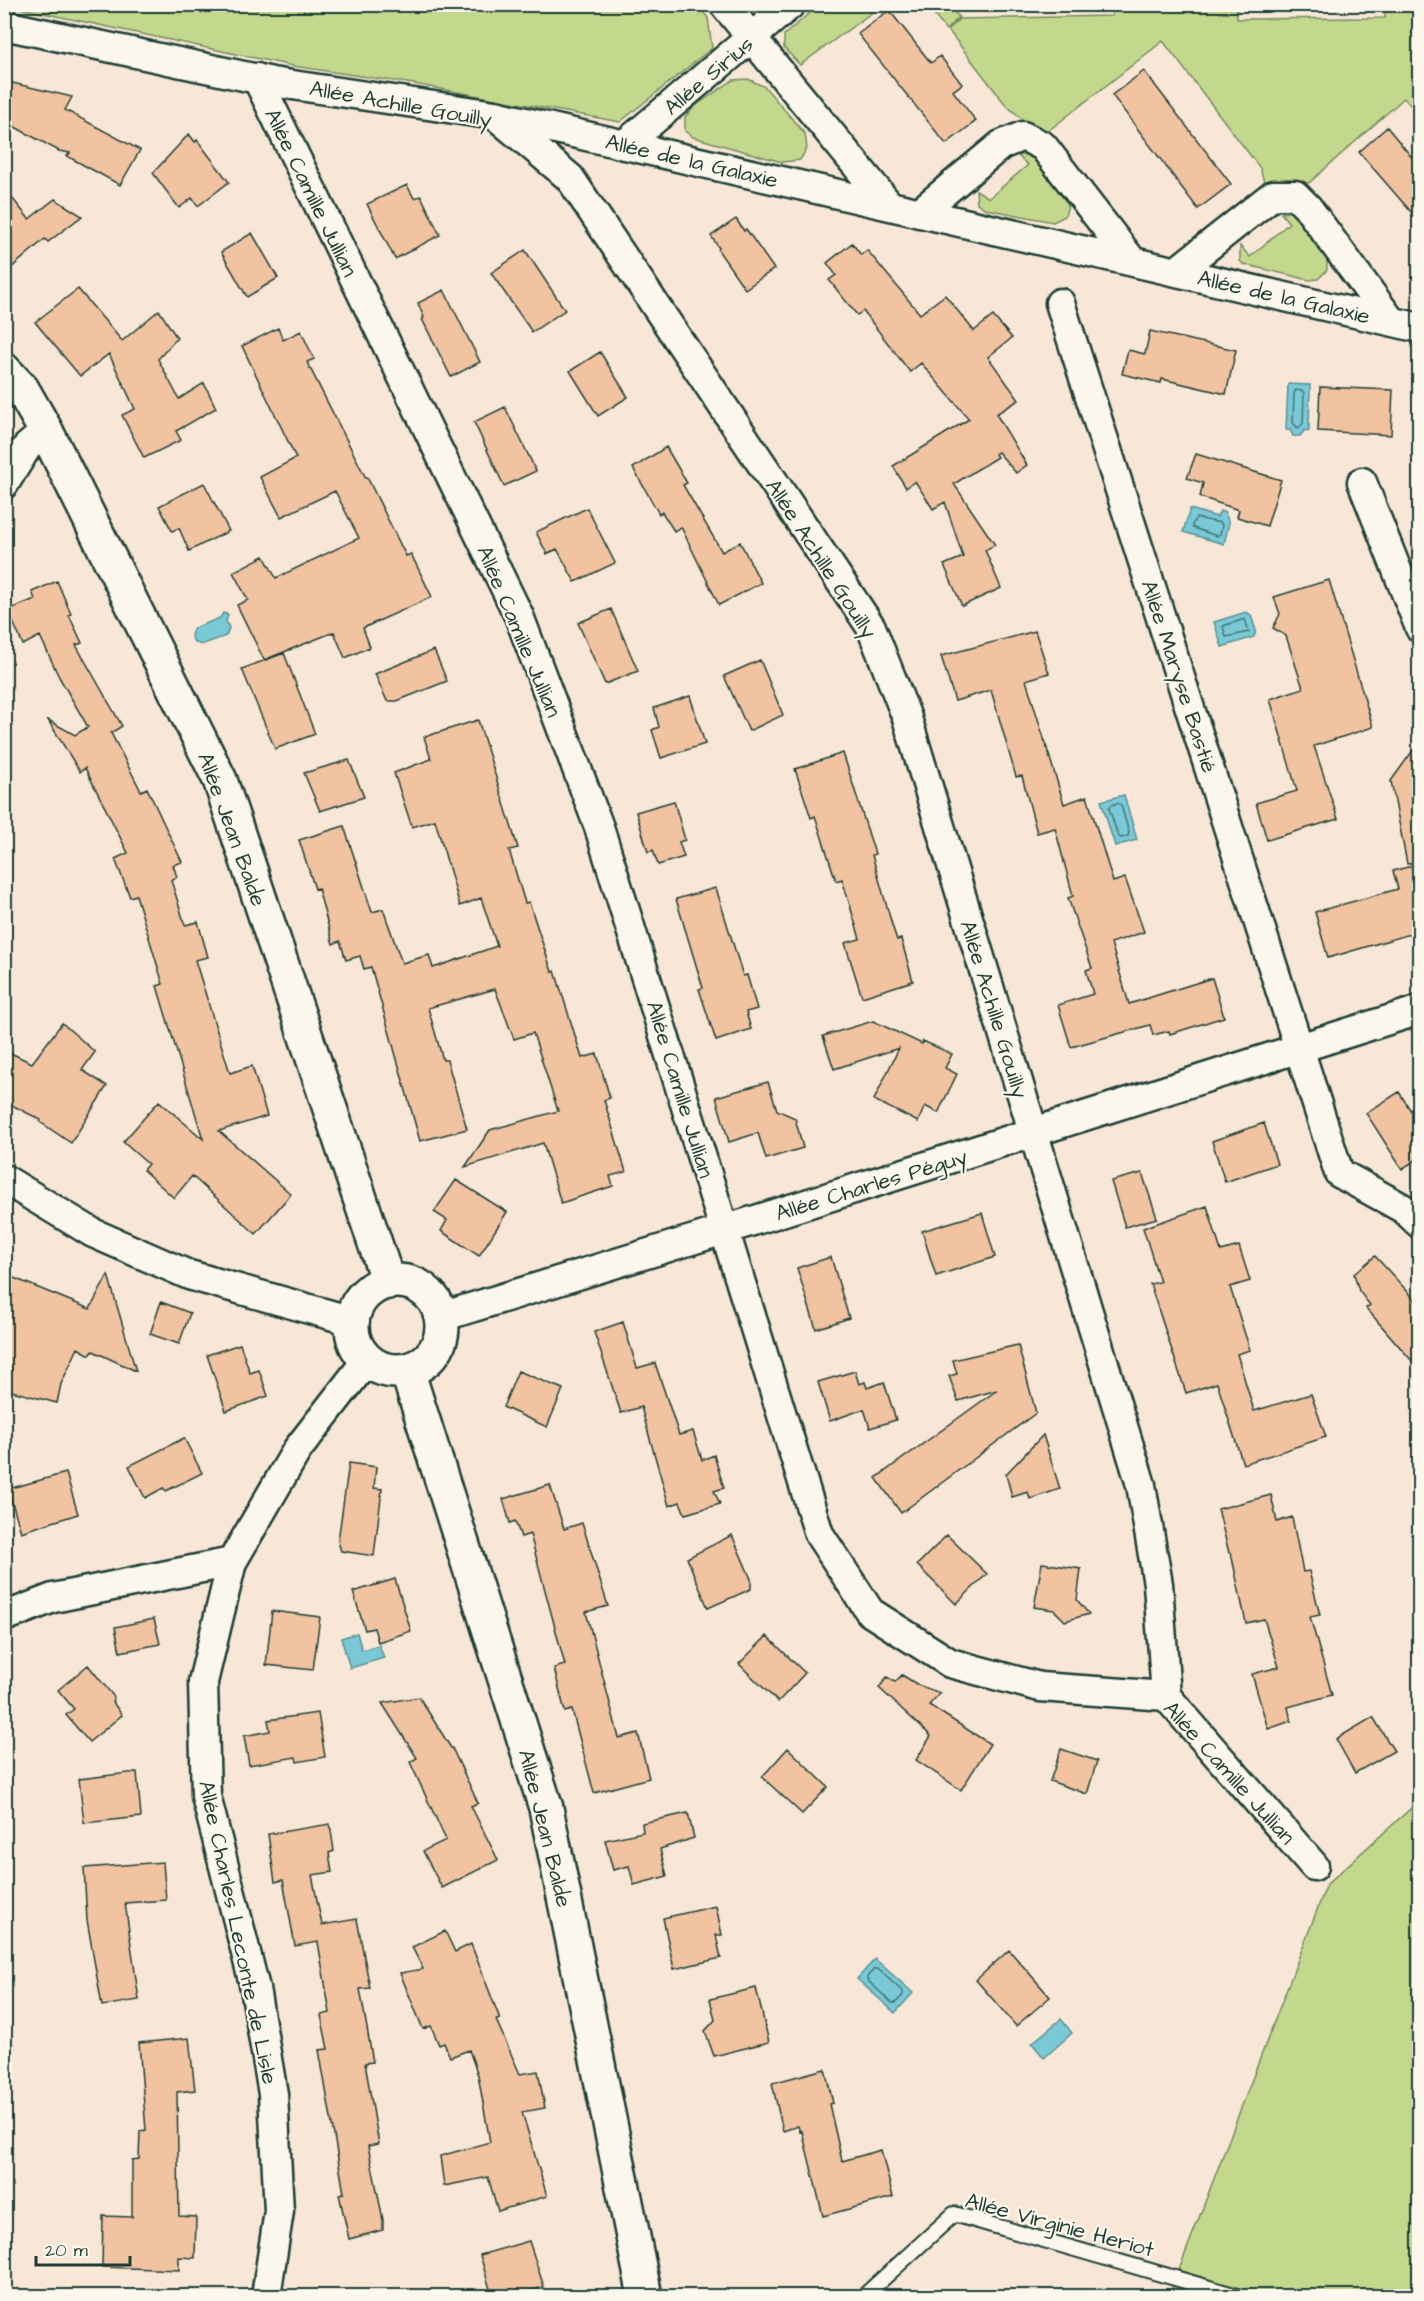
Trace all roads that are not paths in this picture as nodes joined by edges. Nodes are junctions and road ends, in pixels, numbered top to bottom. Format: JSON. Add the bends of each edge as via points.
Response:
{"nodes":[{"id":1,"x":724,"y":4,"type":"edge"},
{"id":2,"x":791,"y":4,"type":"edge"},
{"id":3,"x":4,"y":25,"type":"edge"},
{"id":4,"x":751,"y":39,"type":"junction"},
{"id":5,"x":257,"y":78,"type":"junction"},
{"id":6,"x":495,"y":115,"type":"junction"},
{"id":7,"x":624,"y":145,"type":"junction"},
{"id":8,"x":888,"y":205,"type":"junction"},
{"id":9,"x":919,"y":213,"type":"junction"},
{"id":10,"x":1133,"y":262,"type":"junction"},
{"id":11,"x":1177,"y":272,"type":"junction"},
{"id":12,"x":1060,"y":303,"type":"dead end"},
{"id":13,"x":1391,"y":321,"type":"junction"},
{"id":14,"x":1419,"y":327,"type":"edge"},
{"id":15,"x":4,"y":370,"type":"edge"},
{"id":16,"x":46,"y":431,"type":"junction"},
{"id":17,"x":1362,"y":482,"type":"dead end"},
{"id":18,"x":4,"y":484,"type":"edge"},
{"id":19,"x":1419,"y":628,"type":"edge"},
{"id":20,"x":1419,"y":1010,"type":"edge"},
{"id":21,"x":1300,"y":1049,"type":"junction"},
{"id":22,"x":1033,"y":1133,"type":"junction"},
{"id":23,"x":4,"y":1179,"type":"edge"},
{"id":24,"x":1419,"y":1224,"type":"edge"},
{"id":25,"x":724,"y":1230,"type":"junction"},
{"id":26,"x":388,"y":1282,"type":"junction"},
{"id":27,"x":441,"y":1317,"type":"junction"},
{"id":28,"x":352,"y":1321,"type":"junction"},
{"id":29,"x":367,"y":1360,"type":"junction"},
{"id":30,"x":406,"y":1370,"type":"junction"},
{"id":31,"x":232,"y":1562,"type":"junction"},
{"id":32,"x":4,"y":1617,"type":"edge"},
{"id":33,"x":1166,"y":1696,"type":"junction"},
{"id":34,"x":1314,"y":1866,"type":"dead end"},
{"id":35,"x":266,"y":2296,"type":"edge"},
{"id":36,"x":645,"y":2296,"type":"edge"},
{"id":37,"x":864,"y":2296,"type":"edge"},
{"id":38,"x":1237,"y":2296,"type":"edge"}],
"edges":[{"from":1,"to":4,"type":"street"},
{"from":2,"to":4,"type":"street","name":"Allée Sirius"},
{"from":3,"to":5,"type":"street","name":"Allée Achille Gouilly"},
{"from":4,"to":7,"type":"street","name":"Allée Sirius"},
{"from":4,"to":8,"type":"street"},
{"from":5,"to":6,"type":"street","name":"Allée Achille Gouilly"},
{"from":5,"to":25,"type":"street","name":"Allée Camille Jullian","via":[[519,616],[599,827]]},
{"from":6,"to":7,"type":"street","name":"Allée de la Galaxie"},
{"from":6,"to":22,"type":"street","name":"Allée Achille Gouilly","via":[[570,178],[871,627],[907,718]]},
{"from":7,"to":8,"type":"street","name":"Allée de la Galaxie"},
{"from":8,"to":9,"type":"street","name":"Allée de la Galaxie"},
{"from":9,"to":10,"type":"street","name":"Allée de la Galaxie"},
{"from":9,"to":10,"type":"street","via":[[1001,145],[1023,136],[1043,146]]},
{"from":10,"to":11,"type":"street","name":"Allée de la Galaxie"},
{"from":11,"to":13,"type":"street","name":"Allée de la Galaxie"},
{"from":11,"to":13,"type":"street","name":"Allée de la Galaxie","via":[[1273,195],[1295,195]]},
{"from":12,"to":21,"type":"street","name":"Allée Maryse Bastié"},
{"from":13,"to":14,"type":"street","name":"Allée de la Galaxie"},
{"from":15,"to":16,"type":"street","name":"Allée Jean Balde","via":[[22,389]]},
{"from":16,"to":18,"type":"street","via":[[27,447]]},
{"from":16,"to":26,"type":"street","name":"Allée Jean Balde","via":[[220,780]]},
{"from":17,"to":19,"type":"street"},
{"from":20,"to":21,"type":"street","name":"Allée Charles Péguy"},
{"from":21,"to":22,"type":"street","name":"Allée Charles Péguy"},
{"from":21,"to":24,"type":"street","name":"Allée Maryse Bastié","via":[[1339,1173],[1404,1209]]},
{"from":22,"to":25,"type":"street","name":"Allée Charles Péguy"},
{"from":22,"to":33,"type":"street","name":"Allée Achille Gouilly","via":[[1141,1485],[1158,1584]]},
{"from":23,"to":28,"type":"street","via":[[93,1233],[189,1275]]},
{"from":25,"to":27,"type":"street","name":"Allée Charles Péguy"},
{"from":25,"to":33,"type":"street","name":"Allée Camille Jullian","via":[[819,1534],[870,1612],[950,1662],[1040,1687]]},
{"from":26,"to":27,"type":"street","via":[[415,1285],[436,1304]]},
{"from":26,"to":28,"type":"street","via":[[363,1296]]},
{"from":27,"to":30,"type":"street","via":[[442,1331],[431,1356]]},
{"from":28,"to":29,"type":"street","via":[[352,1335]]},
{"from":29,"to":30,"type":"street","via":[[392,1371]]},
{"from":29,"to":31,"type":"street","name":"Allée Charles Leconte de Lisle","via":[[297,1450]]},
{"from":30,"to":36,"type":"street","name":"Allée Jean Balde","via":[[546,1808]]},
{"from":31,"to":32,"type":"street","via":[[53,1598]]},
{"from":31,"to":35,"type":"street","name":"Allée Charles Leconte de Lisle","via":[[203,1682],[206,1796],[255,1988],[273,2094],[279,2211]]},
{"from":33,"to":34,"type":"street","name":"Allée Camille Jullian"},
{"from":37,"to":38,"type":"lane","name":"Allée Virginie Heriot","via":[[954,2214]]}]}
